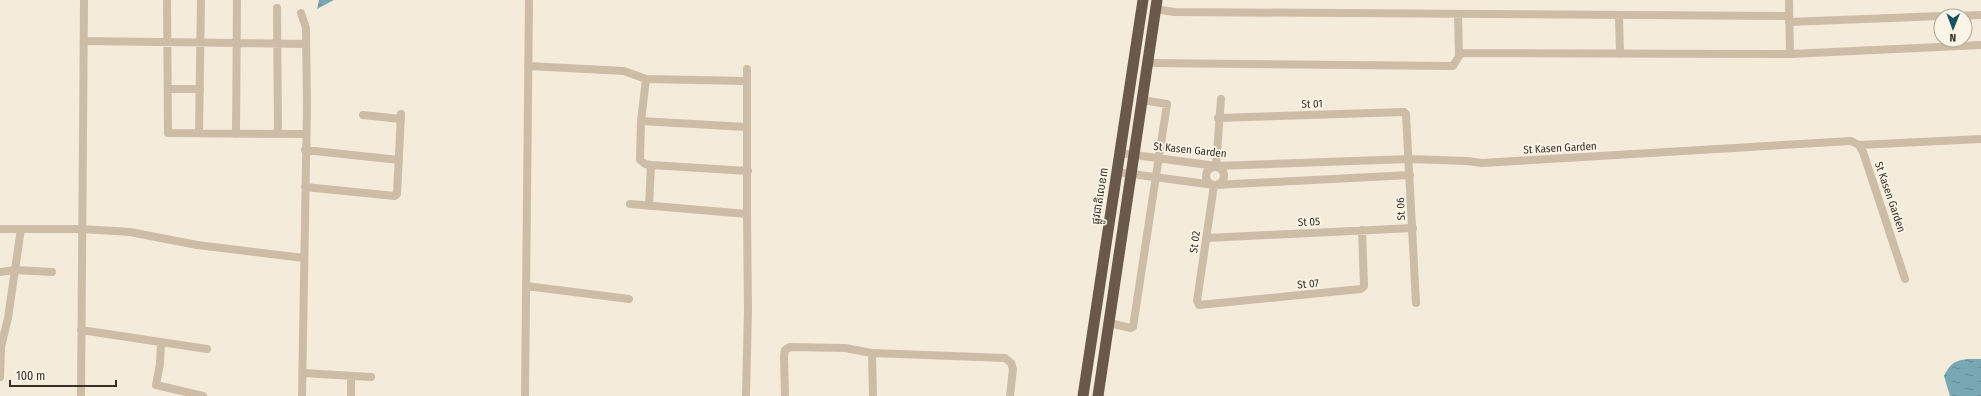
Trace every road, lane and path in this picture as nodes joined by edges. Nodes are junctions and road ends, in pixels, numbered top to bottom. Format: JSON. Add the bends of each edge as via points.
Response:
{"nodes":[{"id":1,"x":84,"y":0,"type":"edge"},
{"id":2,"x":167,"y":0,"type":"edge"},
{"id":3,"x":201,"y":0,"type":"edge"},
{"id":4,"x":237,"y":0,"type":"edge"},
{"id":5,"x":529,"y":0,"type":"edge"},
{"id":6,"x":1142,"y":0,"type":"edge"},
{"id":7,"x":1789,"y":0,"type":"edge"},
{"id":8,"x":1156,"y":5,"type":"edge"},
{"id":9,"x":277,"y":8,"type":"dead end"},
{"id":10,"x":301,"y":14,"type":"dead end"},
{"id":11,"x":1458,"y":14,"type":"junction"},
{"id":12,"x":1619,"y":16,"type":"junction"},
{"id":13,"x":1933,"y":16,"type":"edge"},
{"id":14,"x":1789,"y":19,"type":"junction"},
{"id":15,"x":84,"y":41,"type":"junction"},
{"id":16,"x":201,"y":42,"type":"junction"},
{"id":17,"x":166,"y":43,"type":"junction"},
{"id":18,"x":237,"y":43,"type":"junction"},
{"id":19,"x":277,"y":43,"type":"junction"},
{"id":20,"x":306,"y":44,"type":"junction"},
{"id":21,"x":1981,"y":46,"type":"edge"},
{"id":22,"x":1459,"y":53,"type":"junction"},
{"id":23,"x":1620,"y":54,"type":"junction"},
{"id":24,"x":1790,"y":54,"type":"junction"},
{"id":25,"x":1148,"y":63,"type":"junction"},
{"id":26,"x":528,"y":66,"type":"junction"},
{"id":27,"x":747,"y":69,"type":"dead end"},
{"id":28,"x":646,"y":79,"type":"junction"},
{"id":29,"x":746,"y":81,"type":"junction"},
{"id":30,"x":168,"y":89,"type":"junction"},
{"id":31,"x":200,"y":90,"type":"junction"},
{"id":32,"x":1221,"y":99,"type":"dead end"},
{"id":33,"x":1142,"y":100,"type":"junction"},
{"id":34,"x":1406,"y":114,"type":"joint"},
{"id":35,"x":363,"y":115,"type":"dead end"},
{"id":36,"x":1218,"y":118,"type":"junction"},
{"id":37,"x":641,"y":121,"type":"junction"},
{"id":38,"x":746,"y":127,"type":"junction"},
{"id":39,"x":198,"y":134,"type":"junction"},
{"id":40,"x":236,"y":134,"type":"junction"},
{"id":41,"x":278,"y":134,"type":"junction"},
{"id":42,"x":305,"y":134,"type":"junction"},
{"id":43,"x":1981,"y":139,"type":"edge"},
{"id":44,"x":1859,"y":145,"type":"junction"},
{"id":45,"x":305,"y":150,"type":"junction"},
{"id":46,"x":1120,"y":154,"type":"junction"},
{"id":47,"x":1134,"y":155,"type":"junction"},
{"id":48,"x":1159,"y":159,"type":"junction"},
{"id":49,"x":1410,"y":159,"type":"junction"},
{"id":50,"x":399,"y":160,"type":"junction"},
{"id":51,"x":651,"y":165,"type":"junction"},
{"id":52,"x":1216,"y":166,"type":"junction"},
{"id":53,"x":748,"y":171,"type":"junction"},
{"id":54,"x":1117,"y":172,"type":"junction"},
{"id":55,"x":1131,"y":173,"type":"junction"},
{"id":56,"x":1410,"y":176,"type":"junction"},
{"id":57,"x":1157,"y":177,"type":"junction"},
{"id":58,"x":1214,"y":185,"type":"junction"},
{"id":59,"x":304,"y":187,"type":"junction"},
{"id":60,"x":630,"y":204,"type":"dead end"},
{"id":61,"x":649,"y":206,"type":"junction"},
{"id":62,"x":747,"y":214,"type":"junction"},
{"id":63,"x":1413,"y":228,"type":"junction"},
{"id":64,"x":0,"y":229,"type":"edge"},
{"id":65,"x":21,"y":229,"type":"junction"},
{"id":66,"x":82,"y":229,"type":"junction"},
{"id":67,"x":1362,"y":230,"type":"junction"},
{"id":68,"x":1207,"y":238,"type":"junction"},
{"id":69,"x":304,"y":258,"type":"junction"},
{"id":70,"x":15,"y":270,"type":"junction"},
{"id":71,"x":0,"y":272,"type":"edge"},
{"id":72,"x":52,"y":272,"type":"dead end"},
{"id":73,"x":1905,"y":279,"type":"dead end"},
{"id":74,"x":526,"y":286,"type":"junction"},
{"id":75,"x":629,"y":299,"type":"dead end"},
{"id":76,"x":1198,"y":303,"type":"joint"},
{"id":77,"x":1416,"y":303,"type":"dead end"},
{"id":78,"x":1109,"y":323,"type":"junction"},
{"id":79,"x":82,"y":330,"type":"junction"},
{"id":80,"x":161,"y":342,"type":"junction"},
{"id":81,"x":207,"y":349,"type":"dead end"},
{"id":82,"x":872,"y":352,"type":"junction"},
{"id":83,"x":303,"y":373,"type":"junction"},
{"id":84,"x":351,"y":376,"type":"junction"},
{"id":85,"x":0,"y":377,"type":"edge"},
{"id":86,"x":371,"y":377,"type":"dead end"},
{"id":87,"x":81,"y":396,"type":"edge"},
{"id":88,"x":203,"y":396,"type":"edge"},
{"id":89,"x":302,"y":396,"type":"edge"},
{"id":90,"x":350,"y":396,"type":"edge"},
{"id":91,"x":525,"y":396,"type":"edge"},
{"id":92,"x":746,"y":396,"type":"edge"},
{"id":93,"x":785,"y":396,"type":"edge"},
{"id":94,"x":873,"y":396,"type":"edge"},
{"id":95,"x":1010,"y":396,"type":"edge"},
{"id":96,"x":1084,"y":396,"type":"edge"},
{"id":97,"x":1098,"y":396,"type":"edge"}],
"edges":[{"from":1,"to":15,"type":"street"},
{"from":2,"to":17,"type":"street"},
{"from":3,"to":16,"type":"street"},
{"from":4,"to":18,"type":"street"},
{"from":5,"to":26,"type":"street"},
{"from":6,"to":46,"type":"highway","name":"ផ្លូវជាតិលេខ៣"},
{"from":7,"to":14,"type":"street"},
{"from":8,"to":11,"type":"street","via":[[1174,12]]},
{"from":8,"to":25,"type":"highway"},
{"from":9,"to":19,"type":"street"},
{"from":10,"to":20,"type":"street","via":[[306,28]]},
{"from":11,"to":12,"type":"street"},
{"from":11,"to":22,"type":"street"},
{"from":12,"to":14,"type":"street"},
{"from":12,"to":23,"type":"street"},
{"from":13,"to":14,"type":"street"},
{"from":14,"to":24,"type":"street"},
{"from":15,"to":17,"type":"street"},
{"from":15,"to":66,"type":"street"},
{"from":16,"to":17,"type":"street"},
{"from":16,"to":18,"type":"street"},
{"from":16,"to":31,"type":"street"},
{"from":17,"to":30,"type":"street"},
{"from":18,"to":19,"type":"street"},
{"from":18,"to":40,"type":"street"},
{"from":19,"to":20,"type":"street"},
{"from":19,"to":41,"type":"street"},
{"from":20,"to":42,"type":"street"},
{"from":21,"to":24,"type":"street"},
{"from":22,"to":23,"type":"street"},
{"from":22,"to":25,"type":"street","via":[[1456,63],[1445,68]]},
{"from":23,"to":24,"type":"street"},
{"from":25,"to":33,"type":"highway"},
{"from":26,"to":28,"type":"street","via":[[624,72]]},
{"from":26,"to":74,"type":"street"},
{"from":27,"to":29,"type":"street"},
{"from":28,"to":29,"type":"street"},
{"from":28,"to":37,"type":"street"},
{"from":29,"to":38,"type":"street"},
{"from":30,"to":31,"type":"street"},
{"from":30,"to":39,"type":"street","via":[[168,133]]},
{"from":31,"to":39,"type":"street"},
{"from":32,"to":36,"type":"street"},
{"from":33,"to":47,"type":"highway"},
{"from":33,"to":48,"type":"street","via":[[1167,104]]},
{"from":34,"to":36,"type":"street","name":"St 01","via":[[1404,112]]},
{"from":34,"to":49,"type":"street","name":"St 06"},
{"from":35,"to":50,"type":"street","via":[[401,117]]},
{"from":36,"to":52,"type":"street"},
{"from":37,"to":38,"type":"street"},
{"from":37,"to":51,"type":"street","via":[[640,160]]},
{"from":38,"to":53,"type":"street"},
{"from":39,"to":40,"type":"street"},
{"from":40,"to":41,"type":"street"},
{"from":41,"to":42,"type":"street"},
{"from":42,"to":45,"type":"street"},
{"from":43,"to":44,"type":"street"},
{"from":44,"to":49,"type":"street","name":"St Kasen Garden","via":[[1851,141],[1482,163]]},
{"from":44,"to":73,"type":"street","name":"St Kasen Garden"},
{"from":45,"to":50,"type":"street"},
{"from":45,"to":59,"type":"street"},
{"from":46,"to":47,"type":"street","name":"St Kasen Garden"},
{"from":46,"to":54,"type":"highway","name":"ផ្លូវជាតិលេខ៣"},
{"from":47,"to":48,"type":"street","name":"St Kasen Garden"},
{"from":47,"to":55,"type":"highway"},
{"from":48,"to":52,"type":"street","name":"St Kasen Garden"},
{"from":48,"to":57,"type":"street"},
{"from":49,"to":52,"type":"street","name":"St Kasen Garden"},
{"from":49,"to":56,"type":"street","name":"St 06"},
{"from":50,"to":59,"type":"street","via":[[395,196]]},
{"from":51,"to":53,"type":"street"},
{"from":51,"to":61,"type":"street"},
{"from":52,"to":58,"type":"street","via":[[1224,175],[1222,181]]},
{"from":52,"to":58,"type":"street","via":[[1210,168],[1205,175]]},
{"from":53,"to":62,"type":"street"},
{"from":54,"to":55,"type":"street"},
{"from":54,"to":96,"type":"highway","name":"ផ្លូវជាតិលេខ៣"},
{"from":55,"to":57,"type":"street"},
{"from":55,"to":78,"type":"highway"},
{"from":56,"to":58,"type":"street"},
{"from":56,"to":63,"type":"street","name":"St 06"},
{"from":57,"to":58,"type":"street"},
{"from":57,"to":78,"type":"street","via":[[1133,327]]},
{"from":58,"to":68,"type":"street","name":"St 02"},
{"from":59,"to":69,"type":"street"},
{"from":60,"to":61,"type":"street"},
{"from":61,"to":62,"type":"street"},
{"from":62,"to":92,"type":"street"},
{"from":63,"to":67,"type":"street","name":"St 05"},
{"from":63,"to":77,"type":"street","name":"St 06"},
{"from":64,"to":65,"type":"street"},
{"from":65,"to":66,"type":"street"},
{"from":65,"to":70,"type":"street"},
{"from":66,"to":69,"type":"street","via":[[130,232],[197,245]]},
{"from":66,"to":79,"type":"street"},
{"from":67,"to":68,"type":"street","name":"St 05"},
{"from":67,"to":76,"type":"street","name":"St 07","via":[[1364,286],[1361,289],[1199,305]]},
{"from":68,"to":76,"type":"street","name":"St 02"},
{"from":69,"to":83,"type":"street"},
{"from":70,"to":71,"type":"street"},
{"from":70,"to":72,"type":"street"},
{"from":70,"to":85,"type":"street","via":[[1,346]]},
{"from":74,"to":75,"type":"street"},
{"from":74,"to":91,"type":"street"},
{"from":78,"to":97,"type":"highway"},
{"from":79,"to":80,"type":"street"},
{"from":79,"to":87,"type":"street"},
{"from":80,"to":81,"type":"street"},
{"from":80,"to":88,"type":"street","via":[[156,385]]},
{"from":82,"to":93,"type":"street","via":[[845,348],[790,347],[785,350],[784,356]]},
{"from":82,"to":94,"type":"street"},
{"from":82,"to":95,"type":"street","via":[[1005,358],[1013,369]]},
{"from":83,"to":84,"type":"street"},
{"from":83,"to":89,"type":"street"},
{"from":84,"to":86,"type":"street"},
{"from":84,"to":90,"type":"street"}]}
